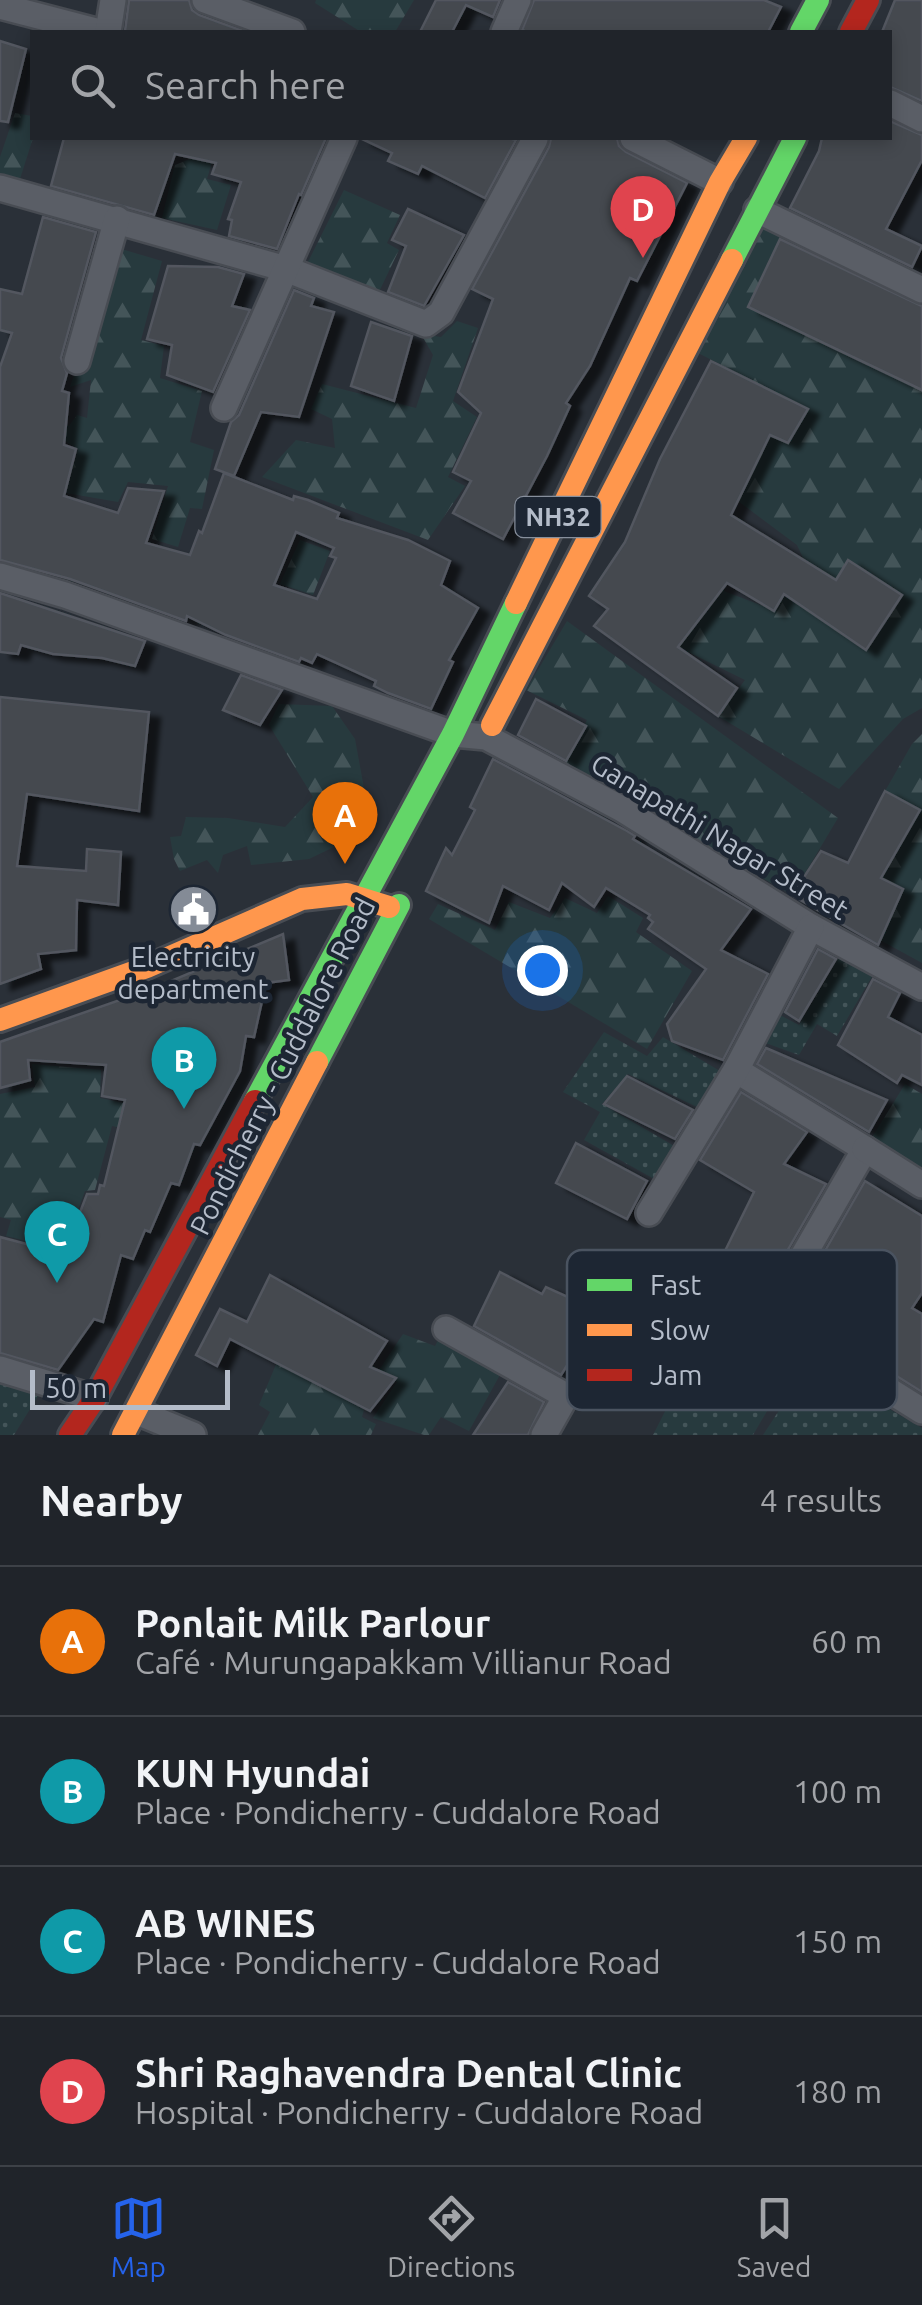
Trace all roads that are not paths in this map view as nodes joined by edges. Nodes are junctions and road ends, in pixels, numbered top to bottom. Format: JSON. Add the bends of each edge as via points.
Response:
{"nodes":[{"id":1,"x":113,"y":0,"type":"edge"},
{"id":2,"x":205,"y":0,"type":"edge"},
{"id":3,"x":518,"y":0,"type":"edge"},
{"id":4,"x":868,"y":0,"type":"edge"},
{"id":5,"x":807,"y":3,"type":"edge"},
{"id":6,"x":0,"y":6,"type":"edge"},
{"id":7,"x":92,"y":30,"type":"edge"},
{"id":8,"x":108,"y":30,"type":"edge"},
{"id":9,"x":287,"y":30,"type":"edge"},
{"id":10,"x":505,"y":30,"type":"edge"},
{"id":11,"x":801,"y":30,"type":"edge"},
{"id":12,"x":852,"y":30,"type":"edge"},
{"id":13,"x":892,"y":104,"type":"edge"},
{"id":14,"x":922,"y":119,"type":"edge"},
{"id":15,"x":343,"y":140,"type":"edge"},
{"id":16,"x":533,"y":140,"type":"edge"},
{"id":17,"x":638,"y":140,"type":"edge"},
{"id":18,"x":745,"y":140,"type":"edge"},
{"id":19,"x":795,"y":140,"type":"edge"},
{"id":20,"x":724,"y":178,"type":"junction"},
{"id":21,"x":0,"y":188,"type":"edge"},
{"id":22,"x":762,"y":201,"type":"junction"},
{"id":23,"x":117,"y":220,"type":"junction"},
{"id":24,"x":286,"y":269,"type":"junction"},
{"id":25,"x":922,"y":290,"type":"edge"},
{"id":26,"x":77,"y":360,"type":"dead end"},
{"id":27,"x":224,"y":408,"type":"dead end"},
{"id":28,"x":0,"y":576,"type":"edge"},
{"id":29,"x":453,"y":734,"type":"junction"},
{"id":30,"x":482,"y":746,"type":"junction"},
{"id":31,"x":367,"y":896,"type":"junction"},
{"id":32,"x":811,"y":927,"type":"junction"},
{"id":33,"x":922,"y":988,"type":"edge"},
{"id":34,"x":0,"y":1020,"type":"edge"},
{"id":35,"x":736,"y":1070,"type":"junction"},
{"id":36,"x":864,"y":1149,"type":"junction"},
{"id":37,"x":922,"y":1185,"type":"edge"},
{"id":38,"x":649,"y":1213,"type":"dead end"},
{"id":39,"x":806,"y":1250,"type":"edge"},
{"id":40,"x":446,"y":1329,"type":"dead end"},
{"id":41,"x":0,"y":1369,"type":"edge"},
{"id":42,"x":897,"y":1395,"type":"edge"},
{"id":43,"x":95,"y":1398,"type":"junction"},
{"id":44,"x":922,"y":1411,"type":"edge"},
{"id":45,"x":137,"y":1412,"type":"junction"},
{"id":46,"x":70,"y":1435,"type":"edge"},
{"id":47,"x":124,"y":1435,"type":"edge"},
{"id":48,"x":193,"y":1435,"type":"edge"},
{"id":49,"x":544,"y":1435,"type":"edge"}],
"edges":[{"from":1,"to":8,"type":"street"},
{"from":2,"to":9,"type":"street"},
{"from":3,"to":10,"type":"street"},
{"from":4,"to":12,"type":"main road"},
{"from":5,"to":11,"type":"main road"},
{"from":6,"to":7,"type":"street"},
{"from":13,"to":14,"type":"street"},
{"from":15,"to":24,"type":"street"},
{"from":16,"to":24,"type":"street","via":[[432,322],[420,324]]},
{"from":17,"to":20,"type":"street"},
{"from":18,"to":20,"type":"main road","name":"Pondicherry - Cuddalore Road","number":"NH32"},
{"from":19,"to":22,"type":"main road","number":"NH32"},
{"from":20,"to":22,"type":"main road"},
{"from":20,"to":29,"type":"main road","name":"Pondicherry - Cuddalore Road","number":"NH32"},
{"from":21,"to":23,"type":"street"},
{"from":22,"to":25,"type":"street"},
{"from":22,"to":30,"type":"main road","number":"NH32"},
{"from":23,"to":24,"type":"street"},
{"from":23,"to":26,"type":"street"},
{"from":24,"to":27,"type":"street"},
{"from":28,"to":29,"type":"street"},
{"from":29,"to":30,"type":"street"},
{"from":29,"to":31,"type":"main road","name":"Pondicherry - Cuddalore Road","number":"NH32"},
{"from":30,"to":32,"type":"street","name":"Ganapathi Nagar Street","via":[[622,809]]},
{"from":31,"to":34,"type":"main road","via":[[326,892],[302,900],[148,967]]},
{"from":31,"to":43,"type":"main road","name":"Pondicherry - Cuddalore Road","number":"NH32"},
{"from":31,"to":45,"type":"main road","name":"Pondicherry - Cuddalore Road","via":[[401,901]]},
{"from":32,"to":33,"type":"street","name":"Ganapathi Nagar Street"},
{"from":32,"to":35,"type":"street"},
{"from":35,"to":36,"type":"street"},
{"from":35,"to":38,"type":"street"},
{"from":36,"to":37,"type":"street"},
{"from":36,"to":39,"type":"street"},
{"from":40,"to":49,"type":"street","via":[[566,1396]]},
{"from":41,"to":43,"type":"street"},
{"from":42,"to":44,"type":"street"},
{"from":43,"to":46,"type":"main road","name":"Pondicherry - Cuddalore Road","number":"NH32"},
{"from":45,"to":47,"type":"main road","name":"Pondicherry - Cuddalore Road"},
{"from":45,"to":48,"type":"street"}]}
